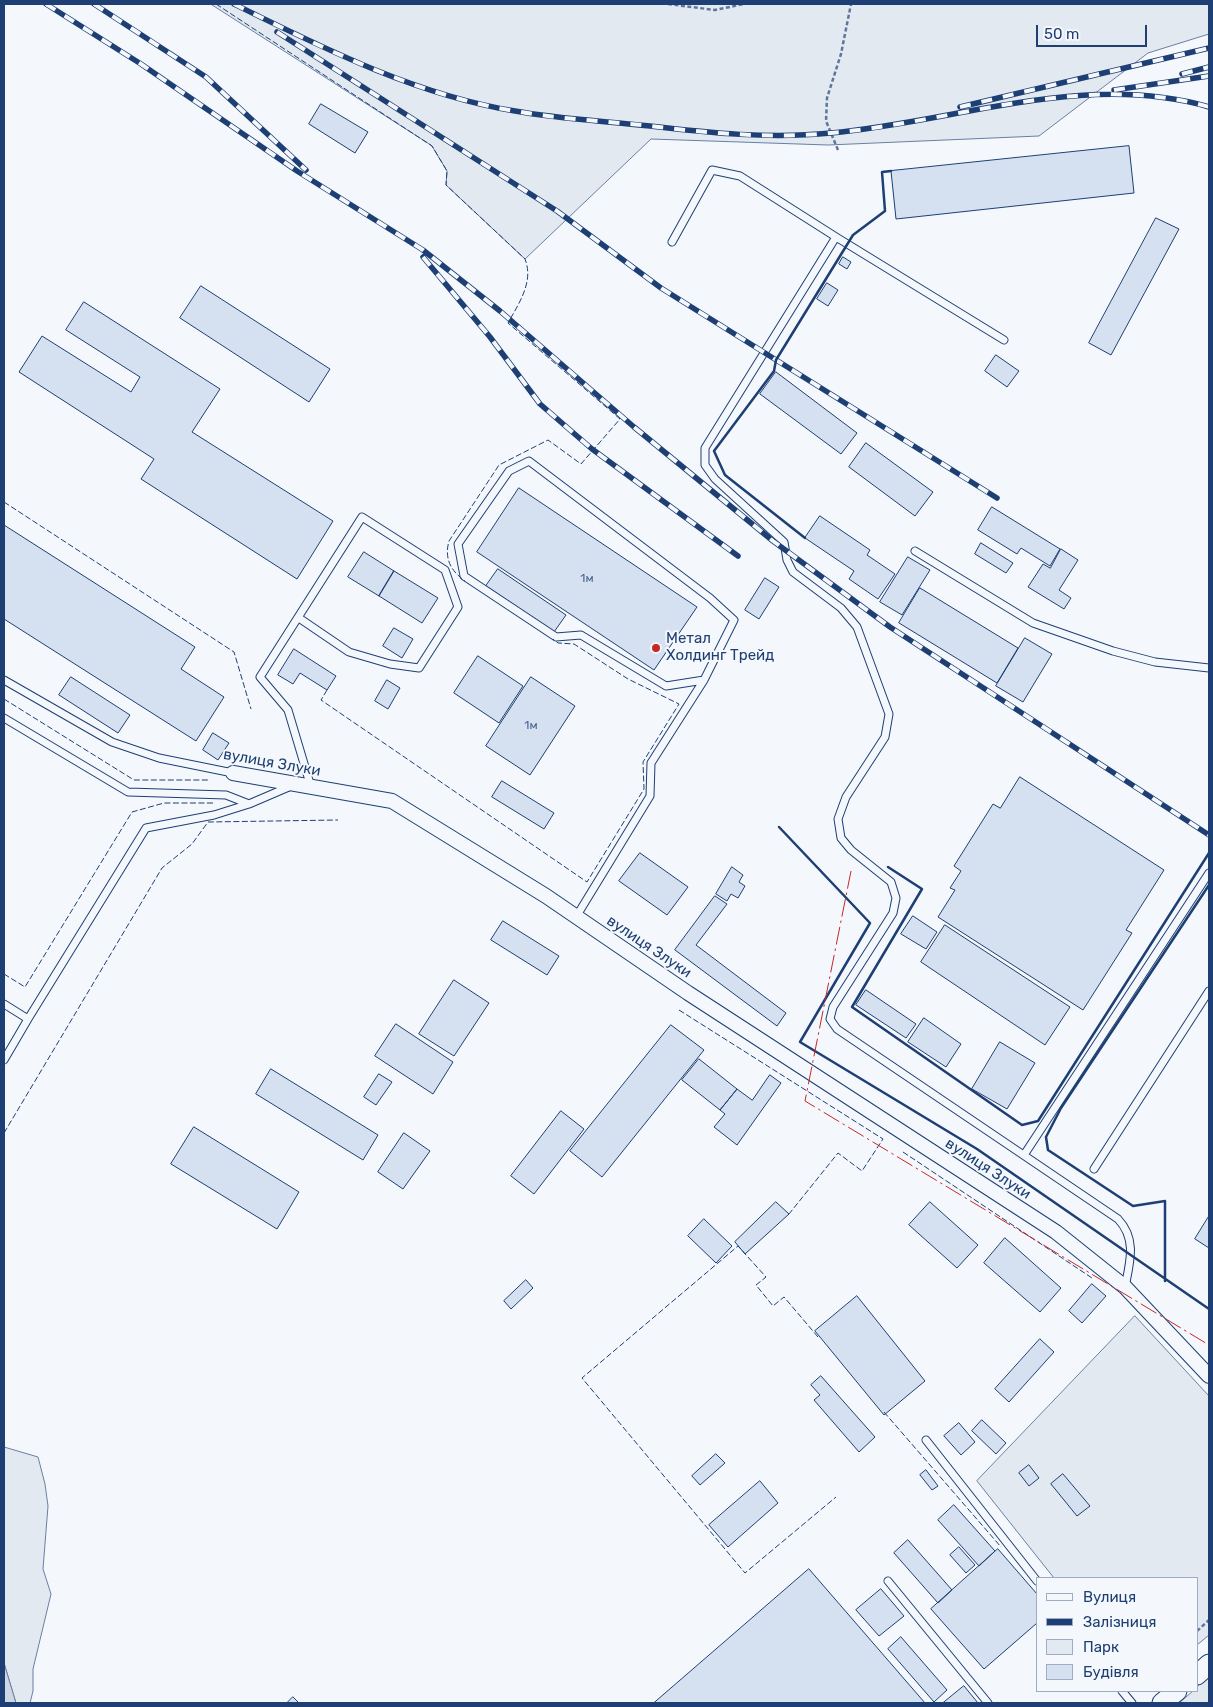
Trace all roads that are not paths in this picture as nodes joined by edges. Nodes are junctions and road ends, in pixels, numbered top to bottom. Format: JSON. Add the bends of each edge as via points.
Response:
{"nodes":[{"id":1,"x":836,"y":234,"type":"junction"},
{"id":2,"x":672,"y":242,"type":"dead end"},
{"id":3,"x":1004,"y":340,"type":"dead end"},
{"id":4,"x":915,"y":551,"type":"dead end"},
{"id":5,"x":299,"y":618,"type":"junction"},
{"id":6,"x":1209,"y":668,"type":"edge"},
{"id":7,"x":4,"y":680,"type":"edge"},
{"id":8,"x":704,"y":680,"type":"junction"},
{"id":9,"x":4,"y":718,"type":"edge"},
{"id":10,"x":233,"y":773,"type":"joint"},
{"id":11,"x":296,"y":784,"type":"junction"},
{"id":12,"x":311,"y":787,"type":"junction"},
{"id":13,"x":249,"y":804,"type":"junction"},
{"id":14,"x":1209,"y":873,"type":"edge"},
{"id":15,"x":576,"y":917,"type":"junction"},
{"id":16,"x":1209,"y":991,"type":"edge"},
{"id":17,"x":4,"y":1004,"type":"edge"},
{"id":18,"x":28,"y":1018,"type":"junction"},
{"id":19,"x":4,"y":1060,"type":"edge"},
{"id":20,"x":1024,"y":1155,"type":"junction"},
{"id":21,"x":1094,"y":1169,"type":"dead end"},
{"id":22,"x":1125,"y":1287,"type":"junction"},
{"id":23,"x":1209,"y":1376,"type":"edge"},
{"id":24,"x":926,"y":1440,"type":"dead end"},
{"id":25,"x":888,"y":1580,"type":"dead end"},
{"id":26,"x":1036,"y":1580,"type":"edge"},
{"id":27,"x":1209,"y":1664,"type":"edge"},
{"id":28,"x":1198,"y":1673,"type":"edge"},
{"id":29,"x":1123,"y":1692,"type":"edge"},
{"id":30,"x":1176,"y":1692,"type":"edge"},
{"id":31,"x":988,"y":1703,"type":"edge"},
{"id":32,"x":1132,"y":1703,"type":"edge"},
{"id":33,"x":1162,"y":1703,"type":"edge"}],
"edges":[{"from":1,"to":2,"type":"lane","via":[[740,176],[712,170]]},
{"from":1,"to":3,"type":"lane"},
{"from":1,"to":20,"type":"lane","via":[[705,448],[705,465],[714,479],[784,542],[793,572],[841,608],[857,627],[889,714],[885,737],[846,797],[838,819],[841,838],[851,850],[891,882],[896,898],[894,913],[833,1007],[830,1019],[837,1029]]},
{"from":4,"to":6,"type":"lane","via":[[1033,623],[1155,662]]},
{"from":5,"to":5,"type":"lane","via":[[349,652],[390,664],[419,668],[458,607],[445,570],[362,517]]},
{"from":5,"to":12,"type":"lane","via":[[260,676],[288,710]]},
{"from":7,"to":10,"type":"lane","name":"вулиця Злуки","via":[[112,742],[159,758]]},
{"from":8,"to":8,"type":"lane","via":[[666,686],[581,635],[556,637],[464,576],[458,544],[509,471],[529,461],[710,598],[734,620]]},
{"from":8,"to":15,"type":"lane","via":[[651,763],[650,796]]},
{"from":9,"to":13,"type":"lane","via":[[128,792],[226,795]]},
{"from":10,"to":11,"type":"street","name":"вулиця Злуки"},
{"from":11,"to":12,"type":"street","name":"вулиця Злуки"},
{"from":11,"to":13,"type":"lane"},
{"from":12,"to":15,"type":"street","name":"вулиця Злуки","via":[[392,801]]},
{"from":13,"to":18,"type":"lane","via":[[146,828]]},
{"from":14,"to":20,"type":"lane"},
{"from":15,"to":22,"type":"street","name":"вулиця Злуки","via":[[1056,1232]]},
{"from":16,"to":21,"type":"lane"},
{"from":17,"to":18,"type":"lane"},
{"from":18,"to":19,"type":"lane"},
{"from":20,"to":22,"type":"lane","via":[[1118,1219],[1126,1228],[1131,1257]]},
{"from":22,"to":23,"type":"street","name":"вулиця Злуки"},
{"from":24,"to":26,"type":"lane"},
{"from":25,"to":31,"type":"lane"},
{"from":27,"to":28,"type":"street"},
{"from":29,"to":32,"type":"lane"},
{"from":30,"to":33,"type":"street"}]}
